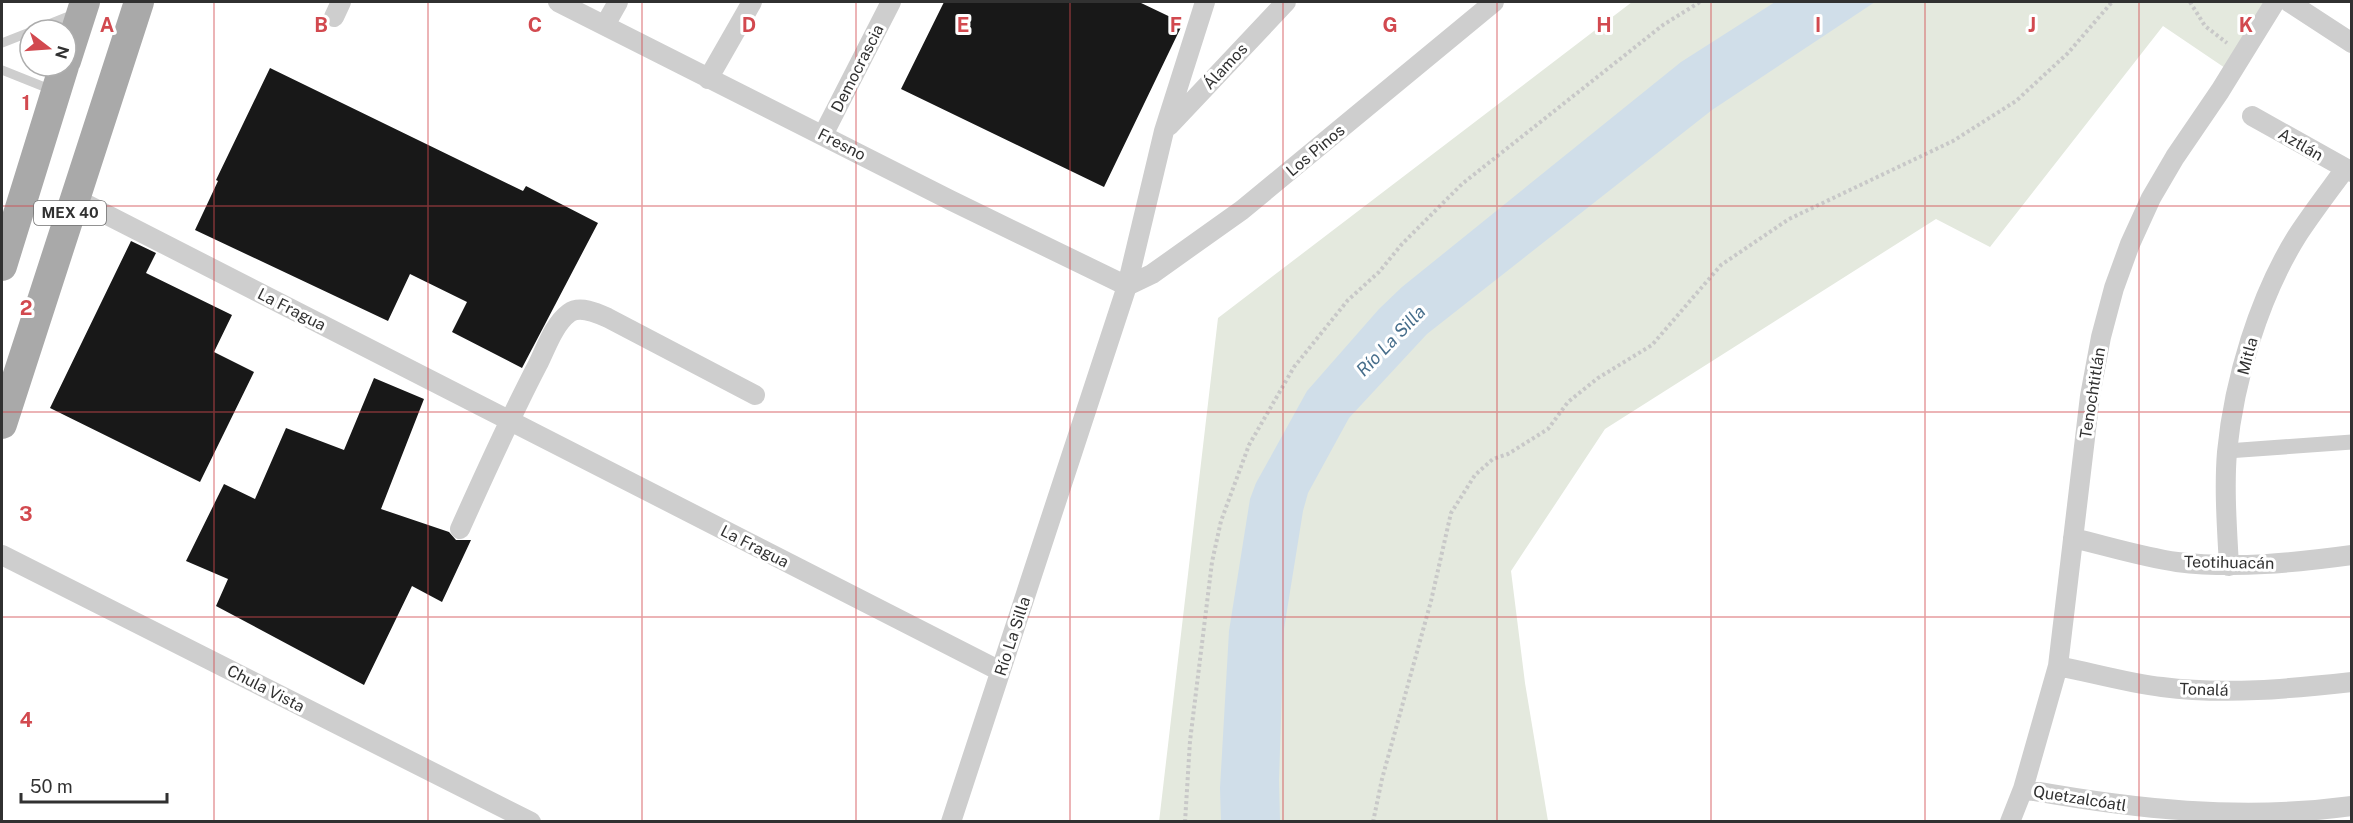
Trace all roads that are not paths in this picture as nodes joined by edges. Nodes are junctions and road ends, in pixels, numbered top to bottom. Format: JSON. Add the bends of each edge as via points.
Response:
{"nodes":[{"id":1,"x":558,"y":2,"type":"edge"},
{"id":2,"x":618,"y":2,"type":"edge"},
{"id":3,"x":752,"y":2,"type":"edge"},
{"id":4,"x":891,"y":2,"type":"edge"},
{"id":5,"x":1205,"y":2,"type":"edge"},
{"id":6,"x":1286,"y":2,"type":"edge"},
{"id":7,"x":1494,"y":2,"type":"edge"},
{"id":8,"x":2275,"y":2,"type":"edge"},
{"id":9,"x":2289,"y":2,"type":"edge"},
{"id":10,"x":133,"y":4,"type":"edge"},
{"id":11,"x":83,"y":6,"type":"edge"},
{"id":12,"x":58,"y":18,"type":"edge"},
{"id":13,"x":78,"y":22,"type":"edge"},
{"id":14,"x":605,"y":25,"type":"junction"},
{"id":15,"x":18,"y":37,"type":"edge"},
{"id":16,"x":2352,"y":43,"type":"edge"},
{"id":17,"x":2,"y":44,"type":"edge"},
{"id":18,"x":2,"y":70,"type":"edge"},
{"id":19,"x":60,"y":79,"type":"edge"},
{"id":20,"x":708,"y":79,"type":"junction"},
{"id":21,"x":2252,"y":116,"type":"dead end"},
{"id":22,"x":1164,"y":131,"type":"junction"},
{"id":23,"x":823,"y":135,"type":"junction"},
{"id":24,"x":2348,"y":171,"type":"edge"},
{"id":25,"x":74,"y":198,"type":"junction"},
{"id":26,"x":2,"y":266,"type":"edge"},
{"id":27,"x":1127,"y":286,"type":"junction"},
{"id":28,"x":755,"y":395,"type":"dead end"},
{"id":29,"x":509,"y":421,"type":"junction"},
{"id":30,"x":2,"y":424,"type":"edge"},
{"id":31,"x":2352,"y":442,"type":"edge"},
{"id":32,"x":2228,"y":451,"type":"junction"},
{"id":33,"x":460,"y":529,"type":"dead end"},
{"id":34,"x":2073,"y":538,"type":"junction"},
{"id":35,"x":2,"y":555,"type":"edge"},
{"id":36,"x":2352,"y":555,"type":"edge"},
{"id":37,"x":2229,"y":566,"type":"junction"},
{"id":38,"x":2058,"y":666,"type":"junction"},
{"id":39,"x":1000,"y":671,"type":"junction"},
{"id":40,"x":2352,"y":682,"type":"edge"},
{"id":41,"x":2023,"y":789,"type":"junction"},
{"id":42,"x":2352,"y":806,"type":"edge"},
{"id":43,"x":531,"y":822,"type":"edge"},
{"id":44,"x":951,"y":822,"type":"edge"},
{"id":45,"x":2010,"y":822,"type":"edge"}],
"edges":[{"from":1,"to":14,"type":"street","name":"Fresno"},
{"from":2,"to":14,"type":"street"},
{"from":3,"to":20,"type":"street"},
{"from":4,"to":23,"type":"street","name":"Democrascia"},
{"from":5,"to":22,"type":"street","name":"Río La Silla"},
{"from":6,"to":22,"type":"street","name":"Álamos"},
{"from":7,"to":27,"type":"street","name":"Los Pinos","via":[[1242,210],[1152,274]]},
{"from":8,"to":34,"type":"street","name":"Tenochtitlán","via":[[2175,157],[2130,244],[2101,337]]},
{"from":9,"to":16,"type":"street"},
{"from":10,"to":25,"type":"main road","number":"MEX 40"},
{"from":11,"to":12,"type":"lane"},
{"from":11,"to":13,"type":"main road"},
{"from":14,"to":20,"type":"street","name":"Fresno"},
{"from":15,"to":17,"type":"lane"},
{"from":18,"to":19,"type":"lane"},
{"from":19,"to":26,"type":"main road","number":"MEX 40"},
{"from":20,"to":23,"type":"street","name":"Fresno"},
{"from":21,"to":24,"type":"street","name":"Aztlán"},
{"from":22,"to":27,"type":"street","name":"Río La Silla"},
{"from":23,"to":27,"type":"street","name":"Fresno"},
{"from":24,"to":32,"type":"street","name":"Mitla","via":[[2297,237],[2261,308],[2235,403]]},
{"from":25,"to":29,"type":"street","name":"La Fragua"},
{"from":25,"to":30,"type":"main road","number":"MEX 40"},
{"from":27,"to":39,"type":"street","name":"Río La Silla"},
{"from":28,"to":29,"type":"street","via":[[608,318],[575,310],[555,332]]},
{"from":29,"to":33,"type":"street"},
{"from":29,"to":39,"type":"street","name":"La Fragua"},
{"from":31,"to":32,"type":"street"},
{"from":32,"to":37,"type":"street","name":"Mitla"},
{"from":34,"to":37,"type":"street","name":"Teotihuacán","via":[[2175,561]]},
{"from":34,"to":38,"type":"street","name":"Tenochtitlán"},
{"from":35,"to":43,"type":"street","name":"Chula Vista"},
{"from":36,"to":37,"type":"street","name":"Teotihuacán"},
{"from":38,"to":40,"type":"street","name":"Tonalá","via":[[2161,687],[2198,690],[2258,690]]},
{"from":38,"to":41,"type":"street","name":"Tenochtitlán"},
{"from":39,"to":44,"type":"street","name":"Río La Silla"},
{"from":41,"to":42,"type":"street","name":"Quetzalcóatl","via":[[2101,803],[2191,812],[2258,813]]},
{"from":41,"to":45,"type":"street","name":"Tenochtitlán"}]}
